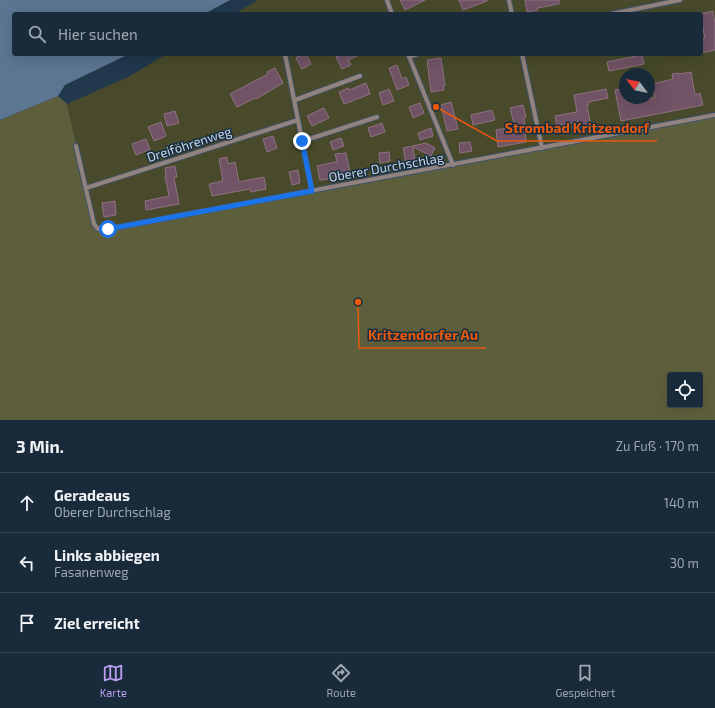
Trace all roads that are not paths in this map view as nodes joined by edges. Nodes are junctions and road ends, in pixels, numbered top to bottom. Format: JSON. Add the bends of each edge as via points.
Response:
{"nodes":[{"id":1,"x":387,"y":0,"type":"edge"},
{"id":2,"x":509,"y":0,"type":"edge"},
{"id":3,"x":680,"y":0,"type":"edge"},
{"id":4,"x":391,"y":12,"type":"edge"},
{"id":5,"x":512,"y":12,"type":"edge"},
{"id":6,"x":621,"y":12,"type":"edge"},
{"id":7,"x":285,"y":56,"type":"edge"},
{"id":8,"x":409,"y":56,"type":"edge"},
{"id":9,"x":522,"y":56,"type":"edge"},
{"id":10,"x":360,"y":76,"type":"dead end"},
{"id":11,"x":295,"y":100,"type":"junction"},
{"id":12,"x":715,"y":115,"type":"edge"},
{"id":13,"x":377,"y":117,"type":"dead end"},
{"id":14,"x":298,"y":120,"type":"junction"},
{"id":15,"x":302,"y":141,"type":"junction"},
{"id":16,"x":76,"y":146,"type":"dead end"},
{"id":17,"x":542,"y":148,"type":"junction"},
{"id":18,"x":453,"y":165,"type":"junction"},
{"id":19,"x":86,"y":188,"type":"junction"},
{"id":20,"x":312,"y":191,"type":"junction"}],
"edges":[{"from":1,"to":4,"type":"street"},
{"from":2,"to":5,"type":"street"},
{"from":3,"to":6,"type":"street"},
{"from":7,"to":11,"type":"street"},
{"from":8,"to":18,"type":"street"},
{"from":9,"to":17,"type":"street"},
{"from":10,"to":11,"type":"street"},
{"from":11,"to":14,"type":"street"},
{"from":12,"to":17,"type":"street","name":"Oberer Durchschlag"},
{"from":13,"to":15,"type":"street"},
{"from":14,"to":15,"type":"street"},
{"from":14,"to":19,"type":"street","name":"Dreiföhrenweg"},
{"from":15,"to":20,"type":"street"},
{"from":16,"to":19,"type":"street","name":"Oberer Durchschlag"},
{"from":17,"to":18,"type":"street","name":"Oberer Durchschlag"},
{"from":18,"to":20,"type":"street","name":"Oberer Durchschlag"},
{"from":19,"to":20,"type":"street","name":"Oberer Durchschlag","via":[[94,224],[98,229]]}]}
